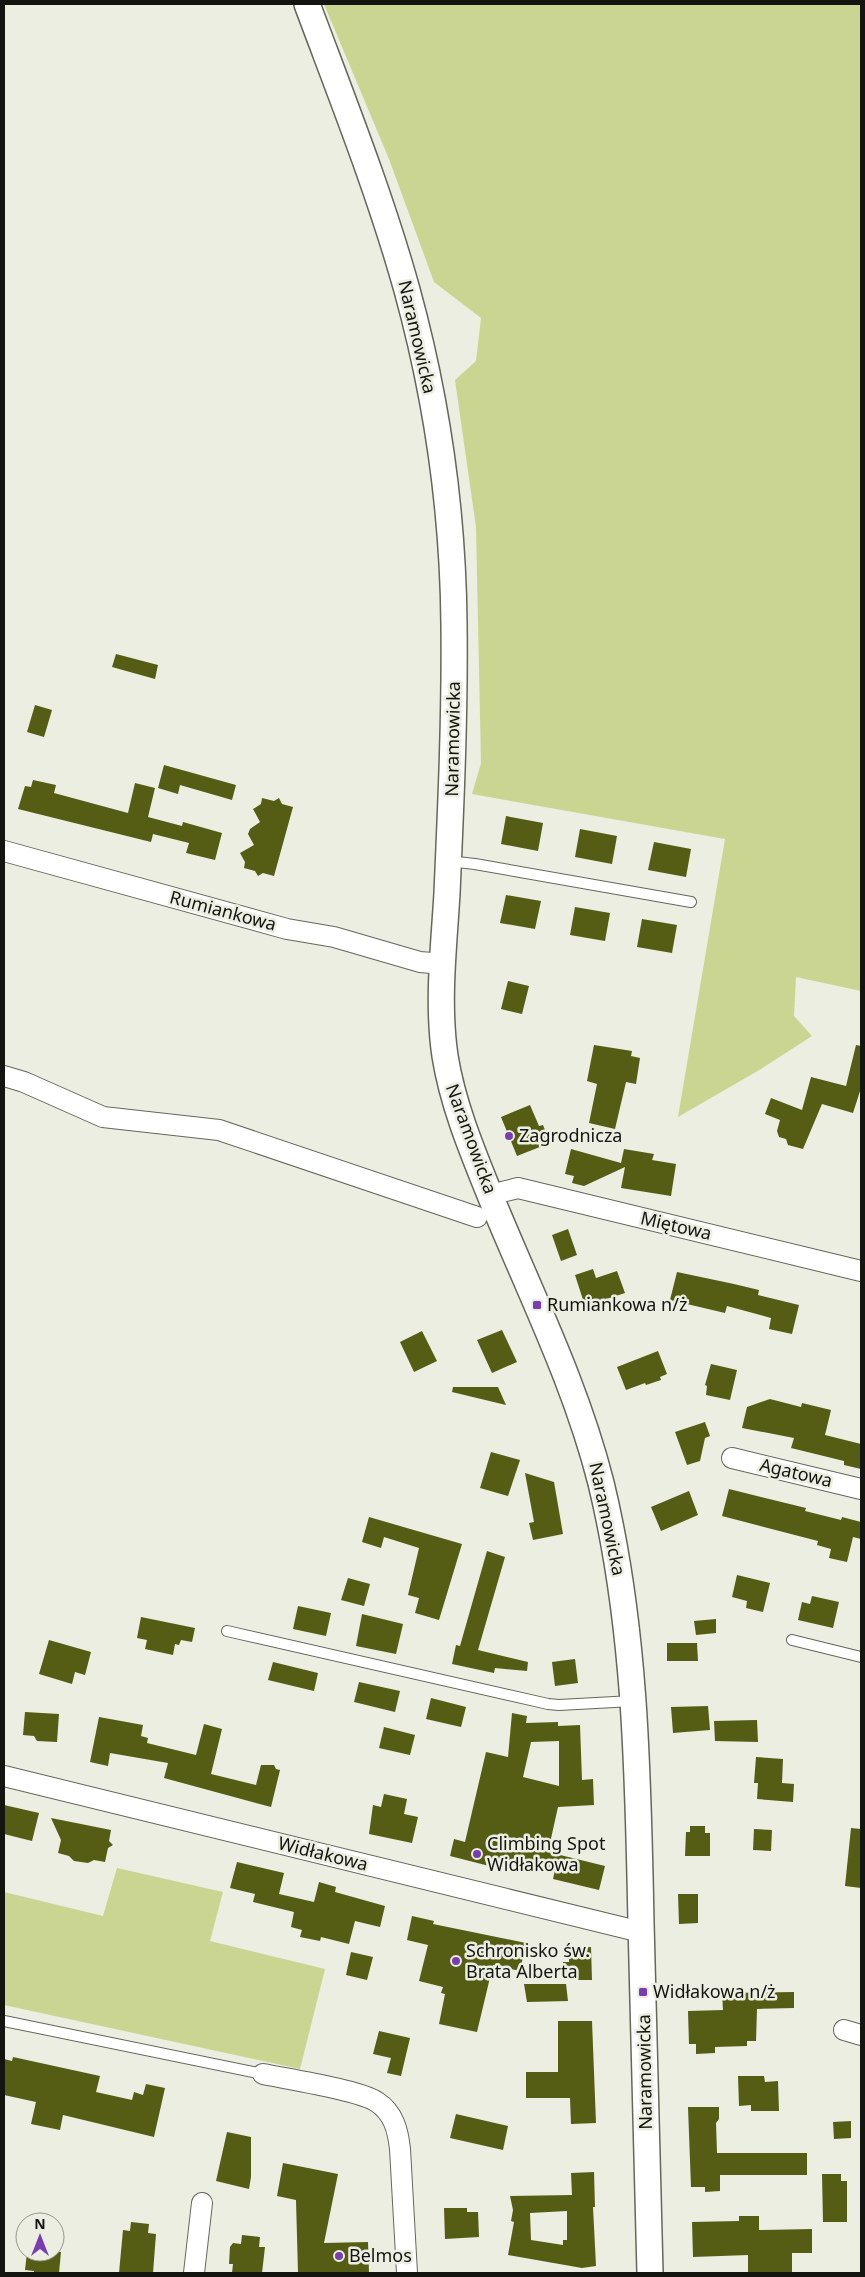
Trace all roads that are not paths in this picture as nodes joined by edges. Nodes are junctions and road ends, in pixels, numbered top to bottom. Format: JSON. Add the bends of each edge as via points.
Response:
{"nodes":[{"id":1,"x":307,"y":4,"type":"edge"},
{"id":2,"x":4,"y":851,"type":"edge"},
{"id":3,"x":448,"y":862,"type":"junction"},
{"id":4,"x":691,"y":902,"type":"dead end"},
{"id":5,"x":444,"y":964,"type":"junction"},
{"id":6,"x":4,"y":1076,"type":"edge"},
{"id":7,"x":490,"y":1195,"type":"junction"},
{"id":8,"x":477,"y":1216,"type":"dead end"},
{"id":9,"x":861,"y":1271,"type":"edge"},
{"id":10,"x":732,"y":1458,"type":"dead end"},
{"id":11,"x":861,"y":1489,"type":"edge"},
{"id":12,"x":227,"y":1631,"type":"dead end"},
{"id":13,"x":792,"y":1640,"type":"dead end"},
{"id":14,"x":861,"y":1658,"type":"edge"},
{"id":15,"x":634,"y":1701,"type":"junction"},
{"id":16,"x":4,"y":1776,"type":"edge"},
{"id":17,"x":641,"y":1932,"type":"junction"},
{"id":18,"x":4,"y":2020,"type":"edge"},
{"id":19,"x":263,"y":2074,"type":"joint"},
{"id":20,"x":202,"y":2203,"type":"dead end"},
{"id":21,"x":194,"y":2273,"type":"edge"},
{"id":22,"x":407,"y":2273,"type":"edge"},
{"id":23,"x":650,"y":2273,"type":"edge"}],
"edges":[{"from":1,"to":3,"type":"street","name":"Naramowicka","via":[[393,245],[408,294],[434,415],[453,577],[454,730]]},
{"from":2,"to":5,"type":"street","name":"Rumiankowa","via":[[287,928],[334,937],[420,962]]},
{"from":3,"to":4,"type":"lane"},
{"from":3,"to":5,"type":"street","name":"Naramowicka"},
{"from":5,"to":7,"type":"street","name":"Naramowicka","via":[[442,1023],[448,1075],[460,1117]]},
{"from":6,"to":8,"type":"street","via":[[103,1117],[219,1130]]},
{"from":7,"to":9,"type":"street","name":"Miętowa","via":[[518,1188]]},
{"from":7,"to":15,"type":"street","name":"Naramowicka","via":[[554,1345],[595,1459],[620,1584]]},
{"from":10,"to":11,"type":"street","name":"Agatowa"},
{"from":12,"to":15,"type":"lane","via":[[548,1704]]},
{"from":13,"to":14,"type":"lane"},
{"from":15,"to":17,"type":"street","name":"Naramowicka"},
{"from":16,"to":17,"type":"street","name":"Widłakowa"},
{"from":17,"to":23,"type":"street","name":"Naramowicka"},
{"from":18,"to":19,"type":"lane"},
{"from":19,"to":22,"type":"street","via":[[376,2101],[390,2115],[398,2130]]},
{"from":20,"to":21,"type":"street"}]}
